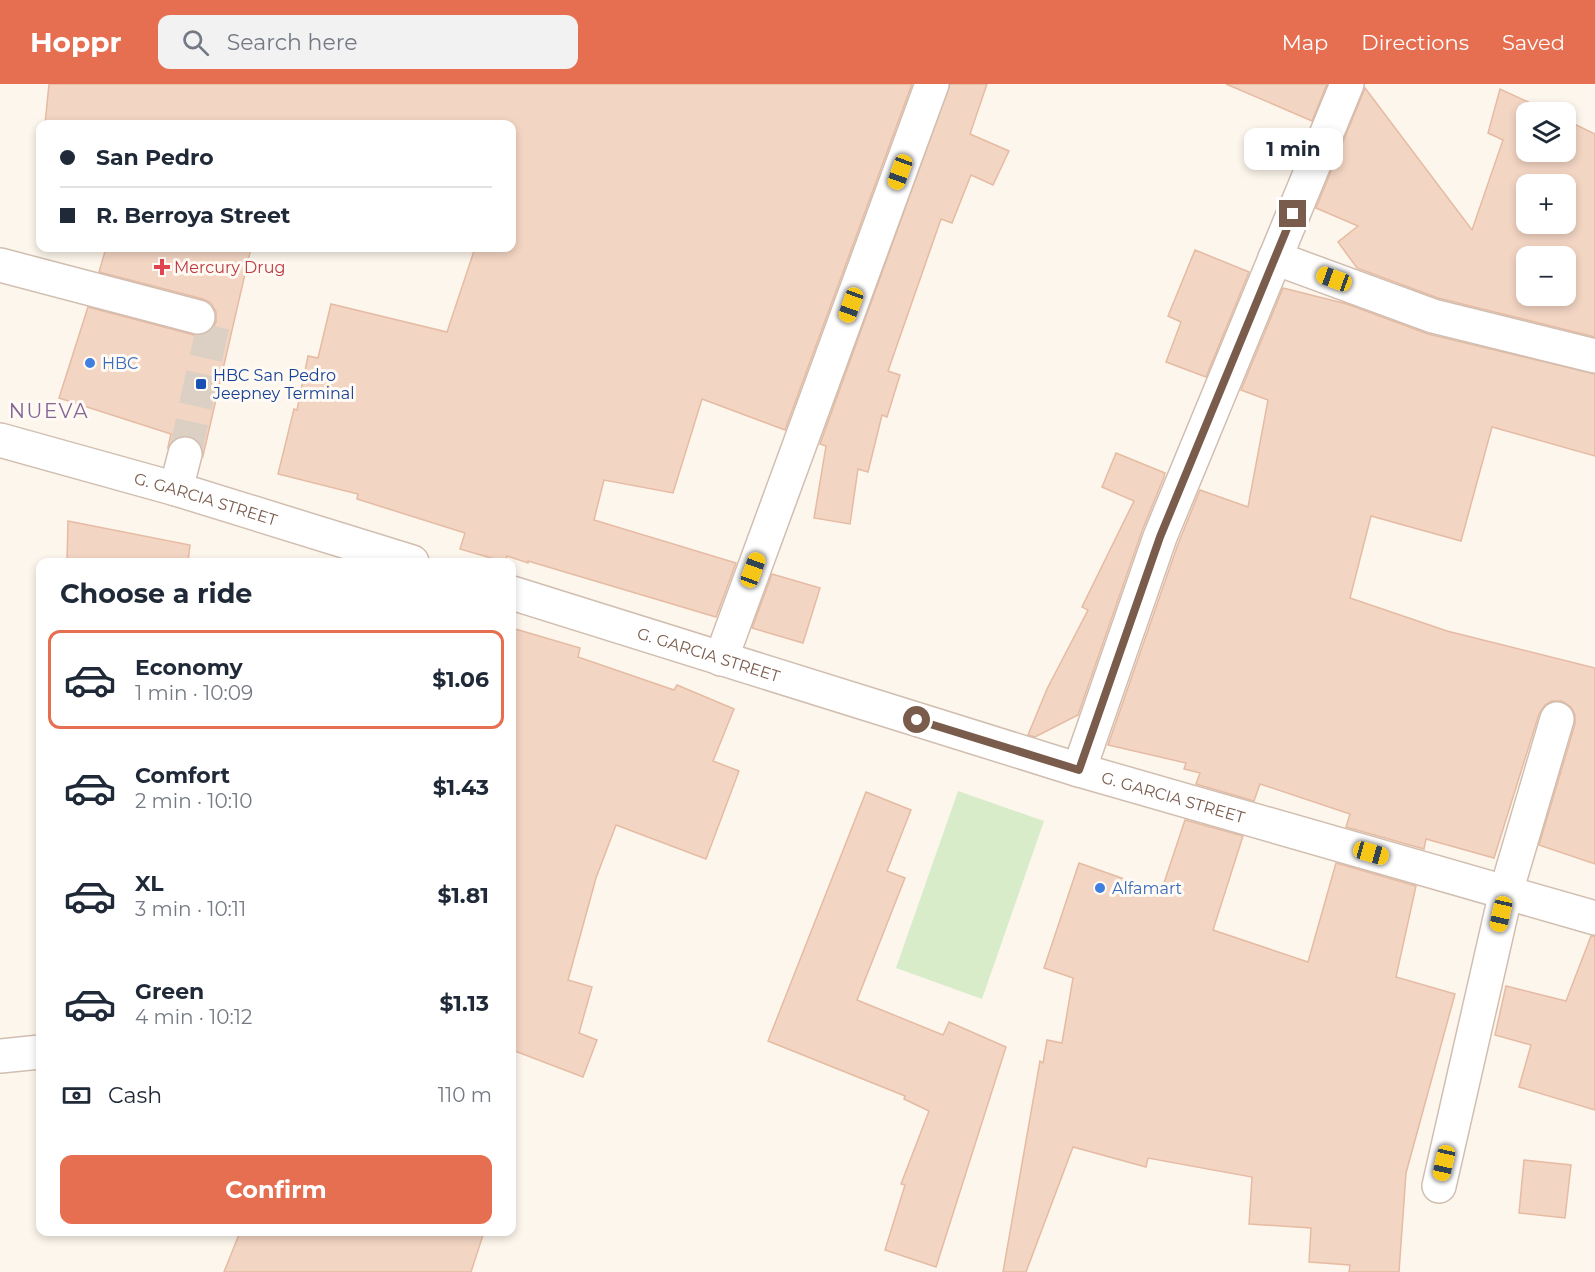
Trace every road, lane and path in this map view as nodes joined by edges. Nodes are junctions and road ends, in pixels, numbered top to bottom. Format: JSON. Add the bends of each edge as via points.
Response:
{"nodes":[{"id":1,"x":932,"y":84,"type":"edge"},
{"id":2,"x":1347,"y":84,"type":"edge"},
{"id":3,"x":1275,"y":258,"type":"junction"},
{"id":4,"x":0,"y":266,"type":"edge"},
{"id":5,"x":198,"y":317,"type":"tunnel mouth"},
{"id":6,"x":1595,"y":356,"type":"edge"},
{"id":7,"x":0,"y":440,"type":"edge"},
{"id":8,"x":184,"y":454,"type":"tunnel mouth"},
{"id":9,"x":176,"y":489,"type":"junction"},
{"id":10,"x":399,"y":558,"type":"edge"},
{"id":11,"x":516,"y":595,"type":"edge"},
{"id":12,"x":721,"y":659,"type":"junction"},
{"id":13,"x":1557,"y":720,"type":"dead end"},
{"id":14,"x":1079,"y":770,"type":"junction"},
{"id":15,"x":1506,"y":891,"type":"junction"},
{"id":16,"x":1595,"y":918,"type":"edge"},
{"id":17,"x":36,"y":1052,"type":"edge"},
{"id":18,"x":0,"y":1056,"type":"edge"},
{"id":19,"x":1439,"y":1186,"type":"dead end"}],
"edges":[{"from":1,"to":12,"type":"street"},
{"from":2,"to":3,"type":"street"},
{"from":3,"to":6,"type":"street","via":[[1433,316]]},
{"from":3,"to":14,"type":"street","via":[[1160,537]]},
{"from":4,"to":5,"type":"street"},
{"from":7,"to":9,"type":"street","name":"G. GARCIA STREET"},
{"from":8,"to":9,"type":"street"},
{"from":9,"to":10,"type":"street","name":"G. GARCIA STREET"},
{"from":11,"to":12,"type":"street","name":"G. GARCIA STREET"},
{"from":12,"to":14,"type":"street","name":"G. GARCIA STREET"},
{"from":13,"to":15,"type":"street"},
{"from":14,"to":15,"type":"street","name":"G. GARCIA STREET"},
{"from":15,"to":16,"type":"street","name":"G. GARCIA STREET"},
{"from":15,"to":19,"type":"street"},
{"from":17,"to":18,"type":"street"}]}
